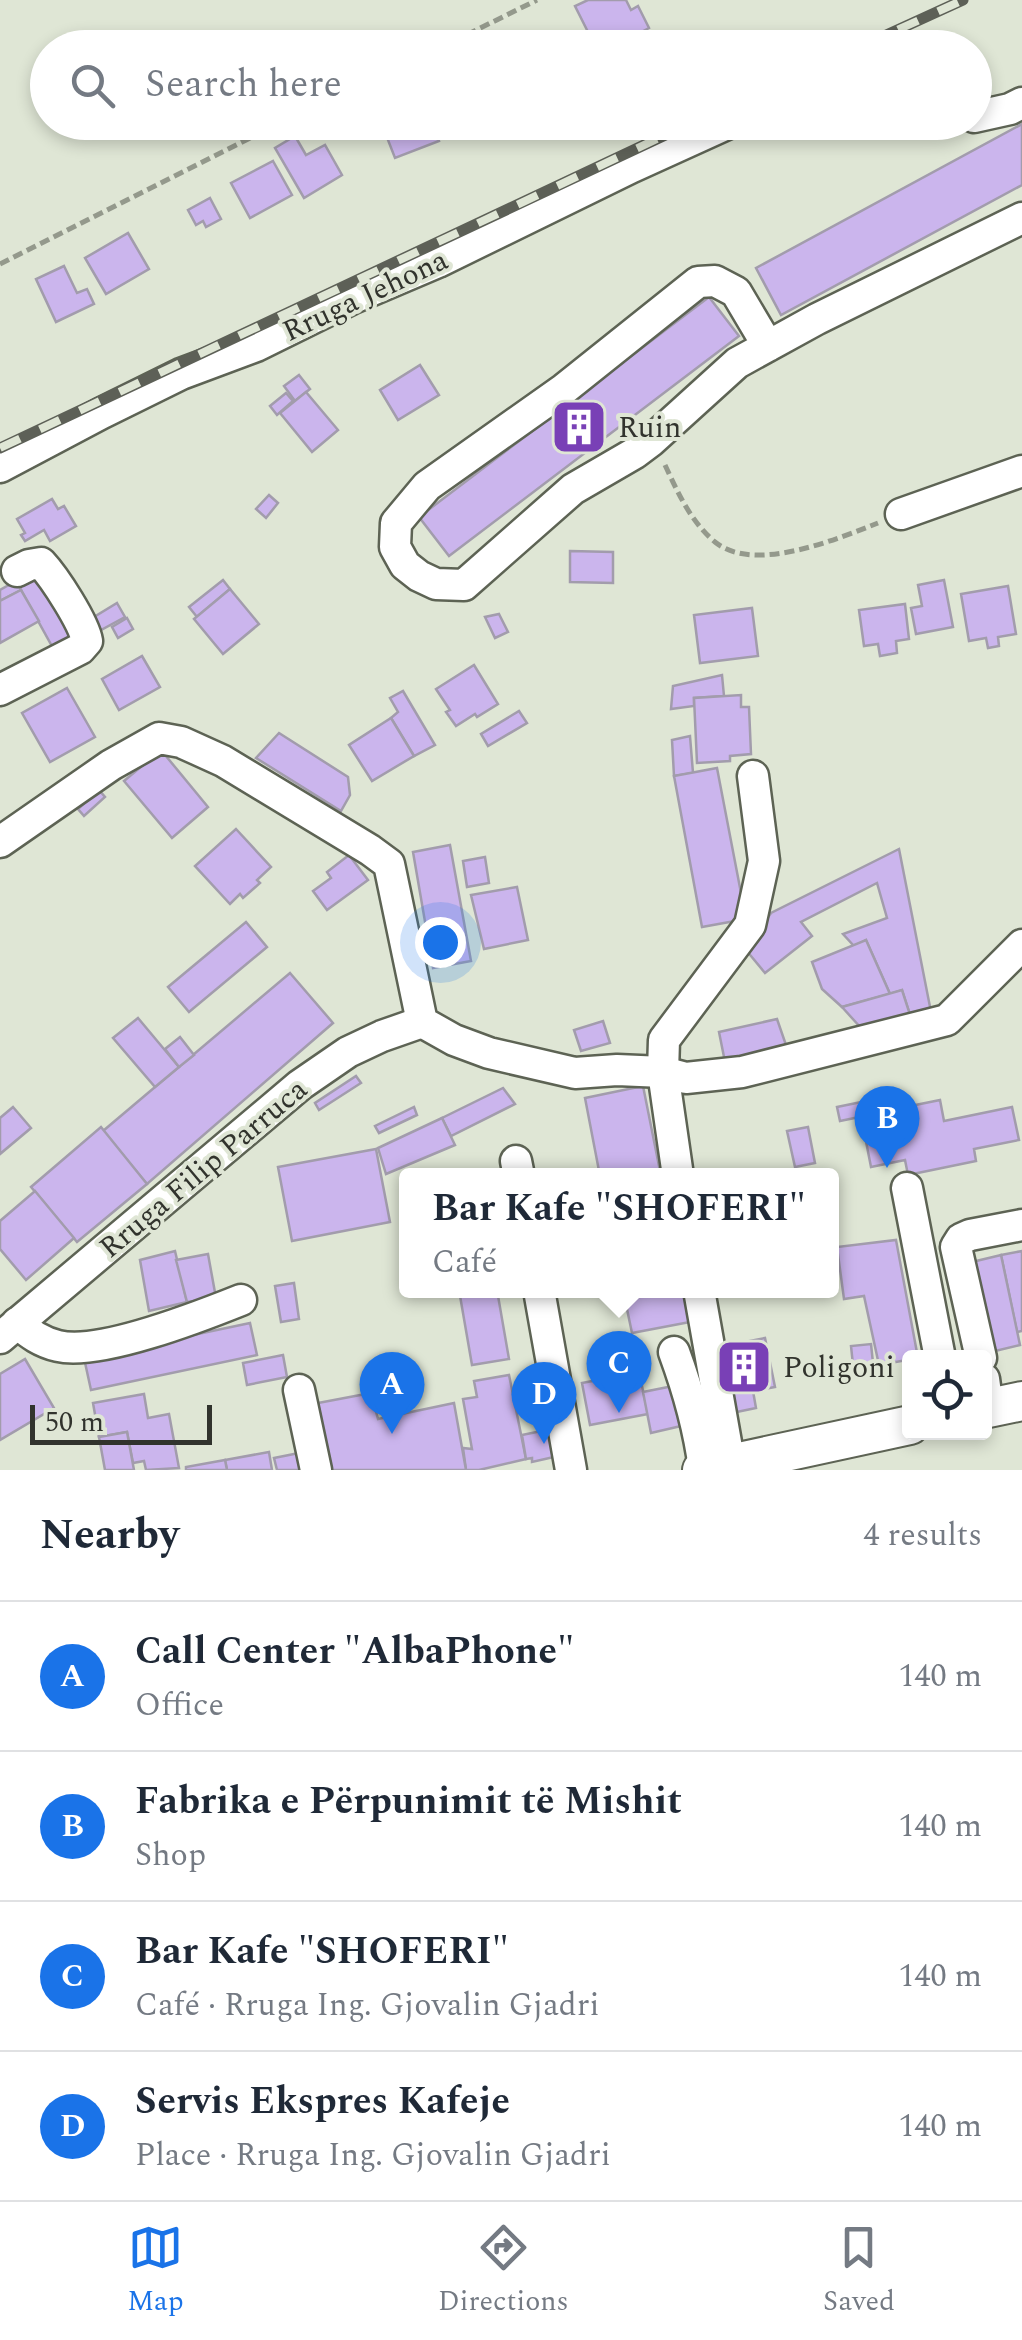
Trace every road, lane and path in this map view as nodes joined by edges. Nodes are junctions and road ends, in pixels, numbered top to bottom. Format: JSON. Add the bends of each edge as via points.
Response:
{"nodes":[{"id":1,"x":536,"y":0,"type":"edge"},
{"id":2,"x":476,"y":30,"type":"edge"},
{"id":3,"x":1022,"y":103,"type":"edge"},
{"id":4,"x":992,"y":113,"type":"edge"},
{"id":5,"x":246,"y":140,"type":"edge"},
{"id":6,"x":691,"y":140,"type":"edge"},
{"id":7,"x":1022,"y":218,"type":"edge"},
{"id":8,"x":0,"y":264,"type":"edge"},
{"id":9,"x":768,"y":346,"type":"junction"},
{"id":10,"x":651,"y":441,"type":"junction"},
{"id":11,"x":0,"y":468,"type":"edge"},
{"id":12,"x":1022,"y":470,"type":"edge"},
{"id":13,"x":901,"y":514,"type":"joint"},
{"id":14,"x":17,"y":571,"type":"dead end"},
{"id":15,"x":0,"y":690,"type":"edge"},
{"id":16,"x":752,"y":776,"type":"dead end"},
{"id":17,"x":0,"y":842,"type":"edge"},
{"id":18,"x":1022,"y":946,"type":"edge"},
{"id":19,"x":422,"y":1022,"type":"junction"},
{"id":20,"x":663,"y":1072,"type":"junction"},
{"id":21,"x":677,"y":1168,"type":"edge"},
{"id":22,"x":907,"y":1188,"type":"dead end"},
{"id":23,"x":1022,"y":1225,"type":"edge"},
{"id":24,"x":540,"y":1298,"type":"edge"},
{"id":25,"x":700,"y":1298,"type":"edge"},
{"id":26,"x":242,"y":1300,"type":"dead end"},
{"id":27,"x":8,"y":1331,"type":"edge"},
{"id":28,"x":938,"y":1350,"type":"edge"},
{"id":29,"x":979,"y":1350,"type":"edge"},
{"id":30,"x":674,"y":1352,"type":"dead end"},
{"id":31,"x":298,"y":1390,"type":"dead end"},
{"id":32,"x":902,"y":1427,"type":"edge"},
{"id":33,"x":712,"y":1468,"type":"edge"},
{"id":34,"x":316,"y":1470,"type":"edge"},
{"id":35,"x":571,"y":1470,"type":"edge"}],
"edges":[{"from":1,"to":2,"type":"path"},
{"from":3,"to":4,"type":"street"},
{"from":5,"to":8,"type":"path"},
{"from":6,"to":11,"type":"street","name":"Rruga Jehona","via":[[256,346],[182,374]]},
{"from":7,"to":9,"type":"street"},
{"from":9,"to":10,"type":"street","via":[[737,363]]},
{"from":9,"to":10,"type":"street","via":[[736,292],[716,281],[698,282],[427,486],[396,523],[395,547],[419,576],[464,586],[573,489]]},
{"from":10,"to":13,"type":"path","via":[[684,506],[717,544],[743,555],[799,549]]},
{"from":12,"to":13,"type":"street"},
{"from":14,"to":15,"type":"street","via":[[42,564],[87,642]]},
{"from":16,"to":20,"type":"street","via":[[764,860],[750,925],[664,1040]]},
{"from":17,"to":19,"type":"street","via":[[159,738],[181,742],[389,864]]},
{"from":18,"to":20,"type":"street","via":[[947,1020],[742,1072],[686,1078]]},
{"from":19,"to":20,"type":"street","via":[[489,1054],[530,1064],[575,1073]]},
{"from":19,"to":27,"type":"street","name":"Rruga Filip Parruca","via":[[348,1052],[300,1085]]},
{"from":20,"to":21,"type":"street"},
{"from":22,"to":28,"type":"street"},
{"from":23,"to":29,"type":"street","via":[[970,1235],[956,1247]]},
{"from":24,"to":35,"type":"street"},
{"from":25,"to":33,"type":"street"},
{"from":26,"to":27,"type":"street","via":[[96,1345],[62,1348]]},
{"from":30,"to":33,"type":"street"},
{"from":31,"to":34,"type":"street"},
{"from":32,"to":33,"type":"main road"}]}
